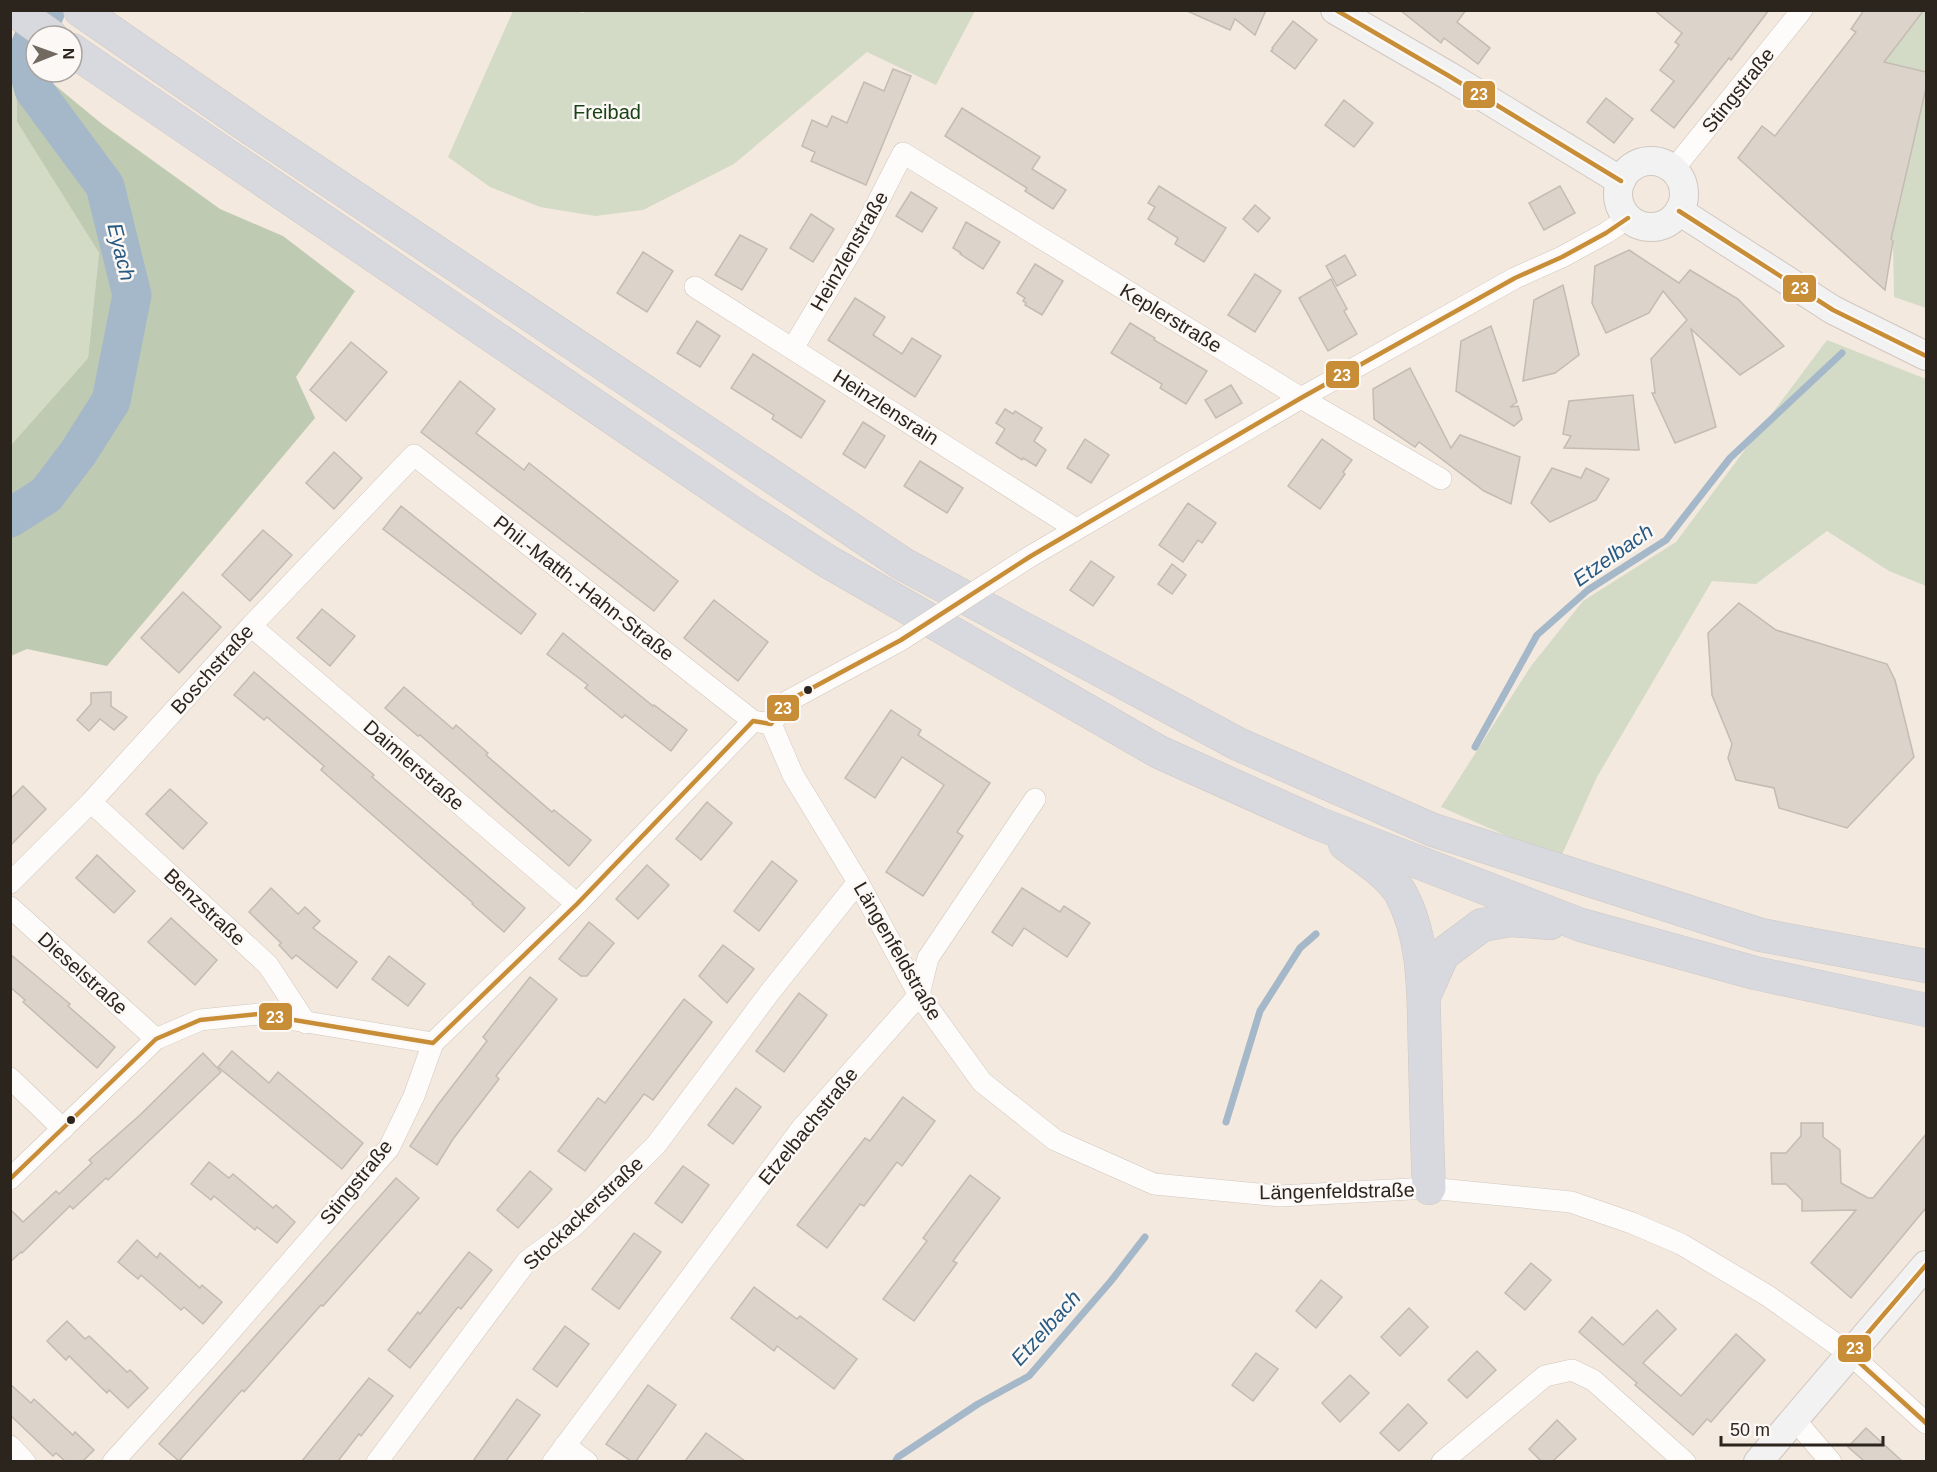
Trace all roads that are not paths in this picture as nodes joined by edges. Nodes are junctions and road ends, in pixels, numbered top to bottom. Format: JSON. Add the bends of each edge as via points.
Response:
{"nodes":[{"id":1,"x":14,"y":10,"type":"edge"},
{"id":2,"x":80,"y":10,"type":"edge"},
{"id":3,"x":1802,"y":10,"type":"edge"},
{"id":4,"x":1338,"y":11,"type":"edge"},
{"id":5,"x":34,"y":24,"type":"edge"},
{"id":6,"x":84,"y":58,"type":"edge"},
{"id":7,"x":903,"y":153,"type":"joint"},
{"id":8,"x":1673,"y":170,"type":"junction"},
{"id":9,"x":1621,"y":181,"type":"junction"},
{"id":10,"x":1679,"y":212,"type":"junction"},
{"id":11,"x":1628,"y":218,"type":"junction"},
{"id":12,"x":695,"y":287,"type":"dead end"},
{"id":13,"x":793,"y":348,"type":"junction"},
{"id":14,"x":1926,"y":356,"type":"edge"},
{"id":15,"x":1301,"y":398,"type":"junction"},
{"id":16,"x":414,"y":455,"type":"joint"},
{"id":17,"x":1441,"y":479,"type":"dead end"},
{"id":18,"x":1076,"y":530,"type":"junction"},
{"id":19,"x":251,"y":626,"type":"junction"},
{"id":20,"x":762,"y":722,"type":"junction"},
{"id":21,"x":1035,"y":799,"type":"dead end"},
{"id":22,"x":91,"y":802,"type":"junction"},
{"id":23,"x":1317,"y":824,"type":"junction"},
{"id":24,"x":858,"y":882,"type":"junction"},
{"id":25,"x":10,"y":883,"type":"edge"},
{"id":26,"x":577,"y":904,"type":"junction"},
{"id":27,"x":10,"y":907,"type":"edge"},
{"id":28,"x":1581,"y":926,"type":"junction"},
{"id":29,"x":1926,"y":966,"type":"edge"},
{"id":30,"x":919,"y":995,"type":"junction"},
{"id":31,"x":1423,"y":999,"type":"junction"},
{"id":32,"x":1926,"y":1010,"type":"edge"},
{"id":33,"x":306,"y":1023,"type":"junction"},
{"id":34,"x":156,"y":1039,"type":"junction"},
{"id":35,"x":433,"y":1043,"type":"junction"},
{"id":36,"x":10,"y":1078,"type":"edge"},
{"id":37,"x":63,"y":1129,"type":"junction"},
{"id":38,"x":10,"y":1179,"type":"edge"},
{"id":39,"x":1429,"y":1188,"type":"junction"},
{"id":40,"x":1926,"y":1265,"type":"edge"},
{"id":41,"x":1850,"y":1354,"type":"junction"},
{"id":42,"x":1794,"y":1419,"type":"junction"},
{"id":43,"x":1926,"y":1423,"type":"edge"},
{"id":44,"x":10,"y":1446,"type":"edge"},
{"id":45,"x":559,"y":1453,"type":"edge"},
{"id":46,"x":25,"y":1461,"type":"edge"},
{"id":47,"x":113,"y":1461,"type":"edge"},
{"id":48,"x":377,"y":1461,"type":"edge"},
{"id":49,"x":587,"y":1461,"type":"edge"},
{"id":50,"x":1442,"y":1461,"type":"edge"},
{"id":51,"x":1684,"y":1461,"type":"edge"},
{"id":52,"x":1758,"y":1461,"type":"edge"},
{"id":53,"x":1831,"y":1461,"type":"edge"}],
"edges":[{"from":1,"to":5,"type":"highway"},
{"from":2,"to":29,"type":"highway","via":[[903,564],[1238,744],[1433,830],[1761,935]]},
{"from":3,"to":8,"type":"street","name":"Stingstraße"},
{"from":4,"to":9,"type":"main road"},
{"from":6,"to":23,"type":"highway","via":[[827,561],[1159,752]]},
{"from":7,"to":13,"type":"street","name":"Heinzlenstraße","via":[[863,231]]},
{"from":7,"to":15,"type":"street","name":"Keplerstraße"},
{"from":8,"to":9,"type":"main road","via":[[1663,164],[1645,162],[1628,171]]},
{"from":8,"to":10,"type":"main road","via":[[1683,190]]},
{"from":9,"to":11,"type":"main road","via":[[1619,201]]},
{"from":10,"to":11,"type":"main road","via":[[1661,226],[1649,227]]},
{"from":10,"to":14,"type":"main road","via":[[1833,310]]},
{"from":11,"to":15,"type":"street","name":"Stingstraße"},
{"from":12,"to":13,"type":"street","name":"Heinzlensrain"},
{"from":13,"to":18,"type":"street","name":"Heinzlensrain"},
{"from":15,"to":17,"type":"street","name":"Keplerstraße"},
{"from":15,"to":18,"type":"street","name":"Stingstraße"},
{"from":16,"to":19,"type":"street","name":"Boschstraße"},
{"from":16,"to":20,"type":"street","name":"Phil.-Matth.-Hahn-Straße"},
{"from":18,"to":20,"type":"street","name":"Stingstraße","bridge":true,"via":[[901,640],[788,701]]},
{"from":19,"to":22,"type":"street","name":"Boschstraße"},
{"from":19,"to":26,"type":"street","name":"Daimlerstraße"},
{"from":20,"to":24,"type":"street","name":"Längenfeldstraße"},
{"from":20,"to":26,"type":"street","name":"Stingstraße"},
{"from":21,"to":30,"type":"street","name":"Etzelbachstraße","via":[[928,958]]},
{"from":22,"to":25,"type":"street","name":"Boschstraße"},
{"from":22,"to":33,"type":"street","name":"Benzstraße","via":[[268,965]]},
{"from":23,"to":28,"type":"highway"},
{"from":23,"to":31,"type":"highway","via":[[1374,865],[1399,890],[1420,952]]},
{"from":24,"to":30,"type":"street","name":"Längenfeldstraße"},
{"from":24,"to":48,"type":"street","name":"Stockackerstraße","via":[[656,1145],[573,1227],[527,1261]]},
{"from":26,"to":35,"type":"street","name":"Stingstraße"},
{"from":27,"to":34,"type":"street","name":"Dieselstraße"},
{"from":28,"to":31,"type":"highway","via":[[1511,920],[1482,925],[1443,954]]},
{"from":28,"to":32,"type":"highway","via":[[1755,973]]},
{"from":30,"to":39,"type":"street","name":"Längenfeldstraße","via":[[982,1082],[1055,1140],[1154,1184],[1280,1196]]},
{"from":30,"to":45,"type":"street","name":"Etzelbachstraße","via":[[801,1129]]},
{"from":31,"to":39,"type":"highway"},
{"from":33,"to":34,"type":"street","via":[[258,1014],[200,1020]]},
{"from":33,"to":35,"type":"street"},
{"from":34,"to":37,"type":"street"},
{"from":35,"to":47,"type":"street","name":"Stingstraße","via":[[389,1148]]},
{"from":36,"to":37,"type":"street"},
{"from":37,"to":38,"type":"street"},
{"from":39,"to":41,"type":"street","name":"Längenfeldstraße","via":[[1570,1202],[1632,1223],[1710,1261]]},
{"from":40,"to":41,"type":"main road"},
{"from":41,"to":42,"type":"main road"},
{"from":41,"to":43,"type":"street","name":"Längenfeldstraße"},
{"from":42,"to":52,"type":"main road"},
{"from":42,"to":53,"type":"street"},
{"from":44,"to":46,"type":"street"},
{"from":45,"to":49,"type":"street","name":"Etzelbachstraße"},
{"from":50,"to":51,"type":"street","via":[[1545,1376],[1572,1370],[1593,1380]]}]}
